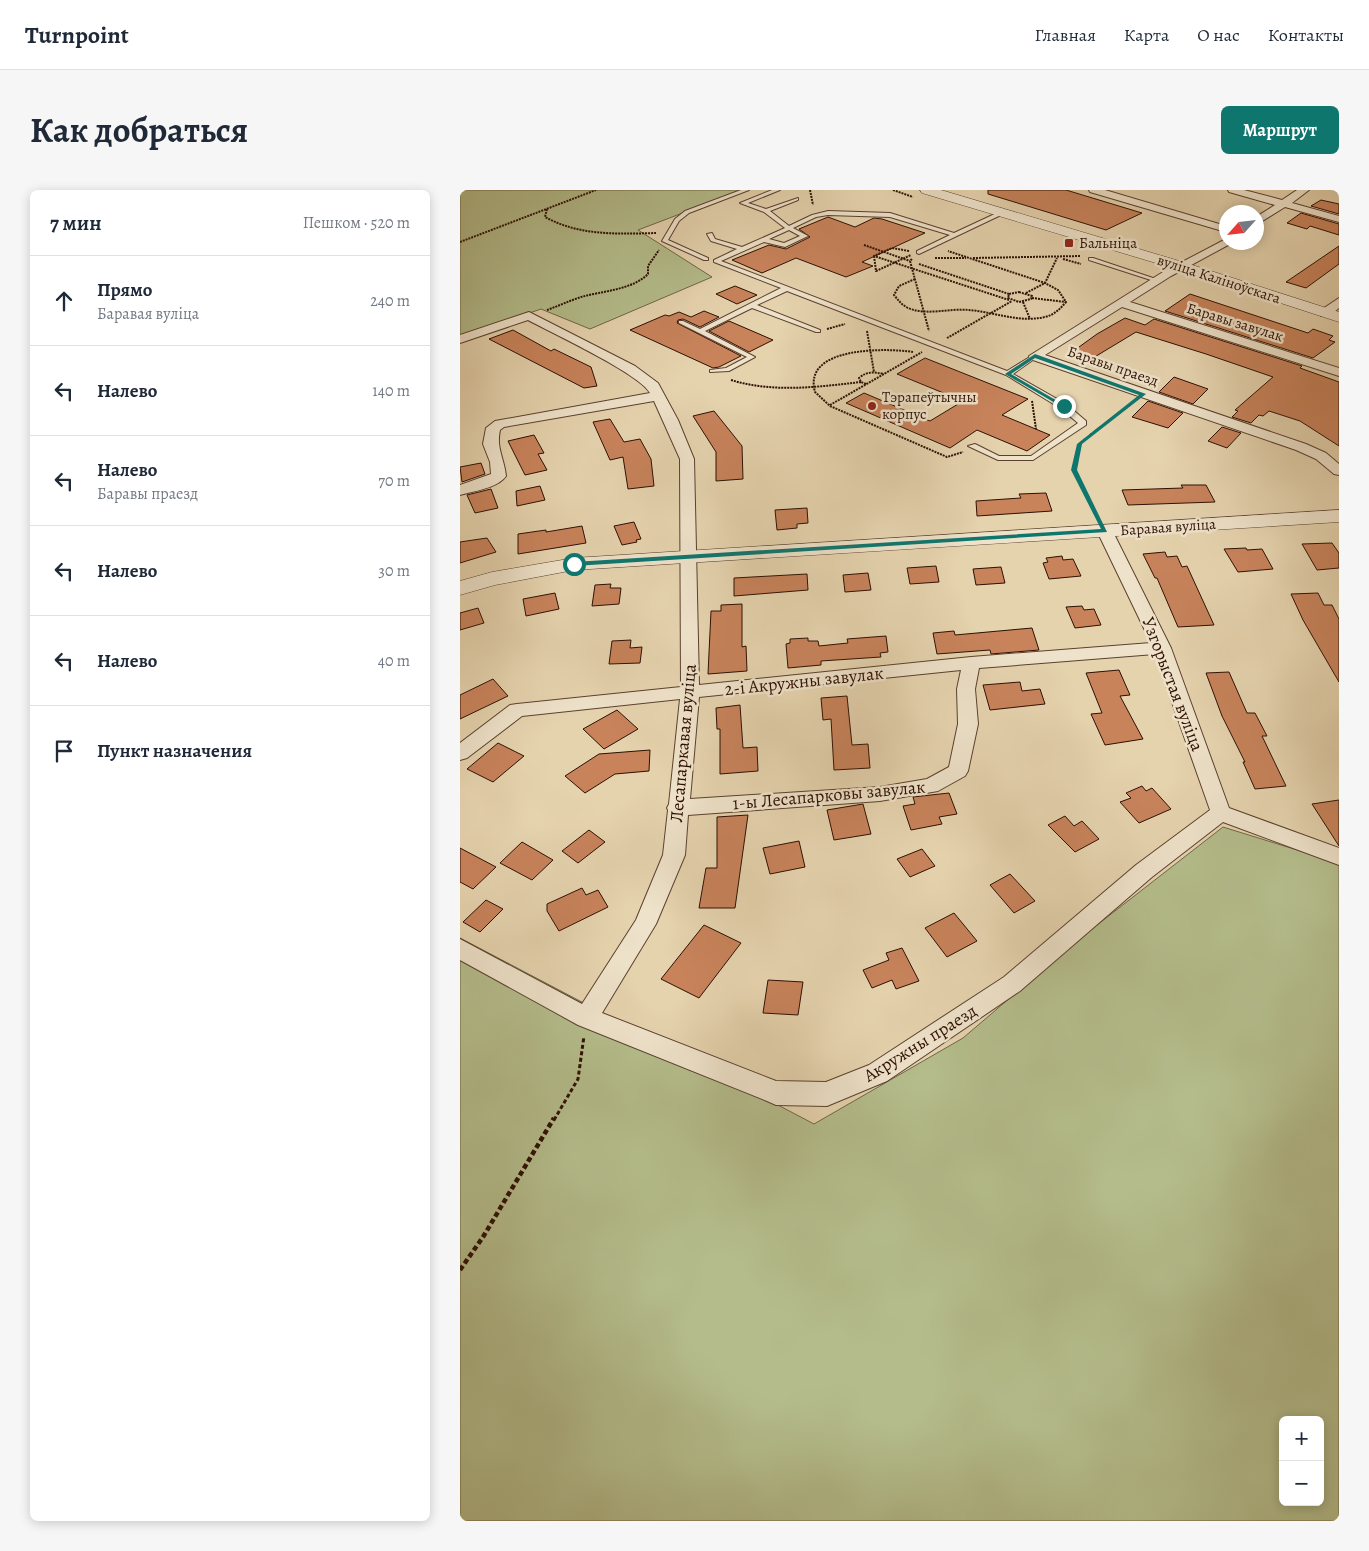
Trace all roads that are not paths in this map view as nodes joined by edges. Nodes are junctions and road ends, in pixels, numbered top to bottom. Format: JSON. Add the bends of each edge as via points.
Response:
{"nodes":[{"id":1,"x":746,"y":190,"type":"edge"},
{"id":2,"x":777,"y":190,"type":"edge"},
{"id":3,"x":927,"y":190,"type":"edge"},
{"id":4,"x":1094,"y":190,"type":"edge"},
{"id":5,"x":1233,"y":190,"type":"edge"},
{"id":6,"x":1304,"y":190,"type":"edge"},
{"id":7,"x":796,"y":199,"type":"dead end"},
{"id":8,"x":1283,"y":204,"type":"junction"},
{"id":9,"x":766,"y":211,"type":"junction"},
{"id":10,"x":1001,"y":213,"type":"junction"},
{"id":11,"x":1264,"y":217,"type":"edge"},
{"id":12,"x":1339,"y":219,"type":"edge"},
{"id":13,"x":1219,"y":227,"type":"edge"},
{"id":14,"x":789,"y":228,"type":"junction"},
{"id":15,"x":710,"y":234,"type":"dead end"},
{"id":16,"x":954,"y":235,"type":"junction"},
{"id":17,"x":764,"y":240,"type":"junction"},
{"id":18,"x":1219,"y":246,"type":"edge"},
{"id":19,"x":742,"y":250,"type":"junction"},
{"id":20,"x":919,"y":256,"type":"road end"},
{"id":21,"x":1090,"y":258,"type":"road end"},
{"id":22,"x":706,"y":259,"type":"dead end"},
{"id":23,"x":1181,"y":266,"type":"junction"},
{"id":24,"x":1156,"y":280,"type":"junction"},
{"id":25,"x":785,"y":289,"type":"junction"},
{"id":26,"x":1339,"y":302,"type":"edge"},
{"id":27,"x":1122,"y":303,"type":"junction"},
{"id":28,"x":751,"y":305,"type":"junction"},
{"id":29,"x":1332,"y":315,"type":"edge"},
{"id":30,"x":680,"y":322,"type":"dead end"},
{"id":31,"x":700,"y":331,"type":"junction"},
{"id":32,"x":818,"y":331,"type":"road end"},
{"id":33,"x":460,"y":339,"type":"edge"},
{"id":34,"x":1035,"y":356,"type":"junction"},
{"id":35,"x":712,"y":371,"type":"road end"},
{"id":36,"x":1339,"y":372,"type":"edge"},
{"id":37,"x":1008,"y":374,"type":"junction"},
{"id":38,"x":658,"y":396,"type":"junction"},
{"id":39,"x":972,"y":446,"type":"road end"},
{"id":40,"x":1339,"y":471,"type":"edge"},
{"id":41,"x":460,"y":490,"type":"edge"},
{"id":42,"x":1339,"y":516,"type":"edge"},
{"id":43,"x":1105,"y":531,"type":"junction"},
{"id":44,"x":688,"y":557,"type":"junction"},
{"id":45,"x":460,"y":588,"type":"edge"},
{"id":46,"x":1162,"y":648,"type":"junction"},
{"id":47,"x":971,"y":663,"type":"junction"},
{"id":48,"x":690,"y":692,"type":"junction"},
{"id":49,"x":460,"y":754,"type":"edge"},
{"id":50,"x":677,"y":808,"type":"junction"},
{"id":51,"x":1221,"y":813,"type":"junction"},
{"id":52,"x":1339,"y":857,"type":"edge"},
{"id":53,"x":460,"y":949,"type":"edge"},
{"id":54,"x":586,"y":1018,"type":"junction"}],
"edges":[{"from":1,"to":22,"type":"lane","via":[[687,212],[669,233],[665,241]]},
{"from":2,"to":9,"type":"lane","via":[[743,203]]},
{"from":3,"to":10,"type":"street","name":"вуліца Каліноўскага"},
{"from":4,"to":13,"type":"street"},
{"from":5,"to":8,"type":"street"},
{"from":6,"to":8,"type":"street"},
{"from":7,"to":9,"type":"lane"},
{"from":8,"to":11,"type":"street"},
{"from":8,"to":12,"type":"street"},
{"from":9,"to":14,"type":"lane"},
{"from":10,"to":16,"type":"lane"},
{"from":10,"to":23,"type":"street","name":"вуліца Каліноўскага"},
{"from":14,"to":16,"type":"lane","via":[[828,213],[890,215]]},
{"from":14,"to":17,"type":"lane"},
{"from":14,"to":17,"type":"lane","via":[[805,236],[785,245]]},
{"from":15,"to":19,"type":"lane","via":[[713,240]]},
{"from":16,"to":20,"type":"lane"},
{"from":17,"to":19,"type":"lane"},
{"from":18,"to":23,"type":"street","name":"Баравы праезд"},
{"from":19,"to":25,"type":"lane","via":[[716,261]]},
{"from":21,"to":24,"type":"lane"},
{"from":23,"to":24,"type":"street","name":"Баравы праезд"},
{"from":23,"to":29,"type":"street","name":"вуліца Каліноўскага"},
{"from":24,"to":27,"type":"street","name":"Баравы праезд"},
{"from":25,"to":28,"type":"lane"},
{"from":25,"to":37,"type":"lane"},
{"from":26,"to":29,"type":"street"},
{"from":27,"to":34,"type":"street","name":"Баравы праезд"},
{"from":27,"to":36,"type":"street","name":"Баравы завулак"},
{"from":28,"to":31,"type":"lane"},
{"from":28,"to":32,"type":"lane"},
{"from":30,"to":31,"type":"lane"},
{"from":31,"to":35,"type":"lane","via":[[752,356],[728,370]]},
{"from":33,"to":38,"type":"street","name":"Лесапаркавая вуліца","via":[[529,316],[630,369],[653,386]]},
{"from":34,"to":37,"type":"lane"},
{"from":34,"to":40,"type":"street","name":"Баравы праезд","via":[[1301,447],[1321,456]]},
{"from":37,"to":39,"type":"lane","via":[[1064,406],[1083,423],[1033,458],[998,458]]},
{"from":38,"to":41,"type":"street","via":[[500,424],[493,428],[490,444],[499,476]]},
{"from":38,"to":44,"type":"street","name":"Лесапаркавая вуліца","via":[[687,459]]},
{"from":42,"to":43,"type":"street","name":"Баравая вуліца"},
{"from":43,"to":44,"type":"street","name":"Баравая вуліца"},
{"from":43,"to":46,"type":"street","name":"Узгорыстая вуліца"},
{"from":44,"to":45,"type":"street","name":"Баравая вуліца","via":[[574,564]]},
{"from":44,"to":48,"type":"street","name":"Лесапаркавая вуліца"},
{"from":46,"to":47,"type":"street","name":"2-і Акружны завулак"},
{"from":46,"to":51,"type":"street","name":"Узгорыстая вуліца"},
{"from":47,"to":48,"type":"street","name":"2-і Акружны завулак"},
{"from":47,"to":50,"type":"street","name":"1-ы Лесапарковы завулак","via":[[966,689],[968,724],[958,770],[932,786],[880,794]]},
{"from":48,"to":49,"type":"street","name":"2-і Акружны завулак","via":[[517,710]]},
{"from":48,"to":50,"type":"street","name":"Лесапаркавая вуліца"},
{"from":50,"to":54,"type":"street","name":"Лесапаркавая вуліца","via":[[674,855],[645,924]]},
{"from":51,"to":52,"type":"street"},
{"from":51,"to":54,"type":"street","name":"Акружны праезд","via":[[1144,871],[1012,984],[878,1074],[827,1094],[776,1093]]},
{"from":53,"to":54,"type":"street","name":"Акружны праезд"}]}
